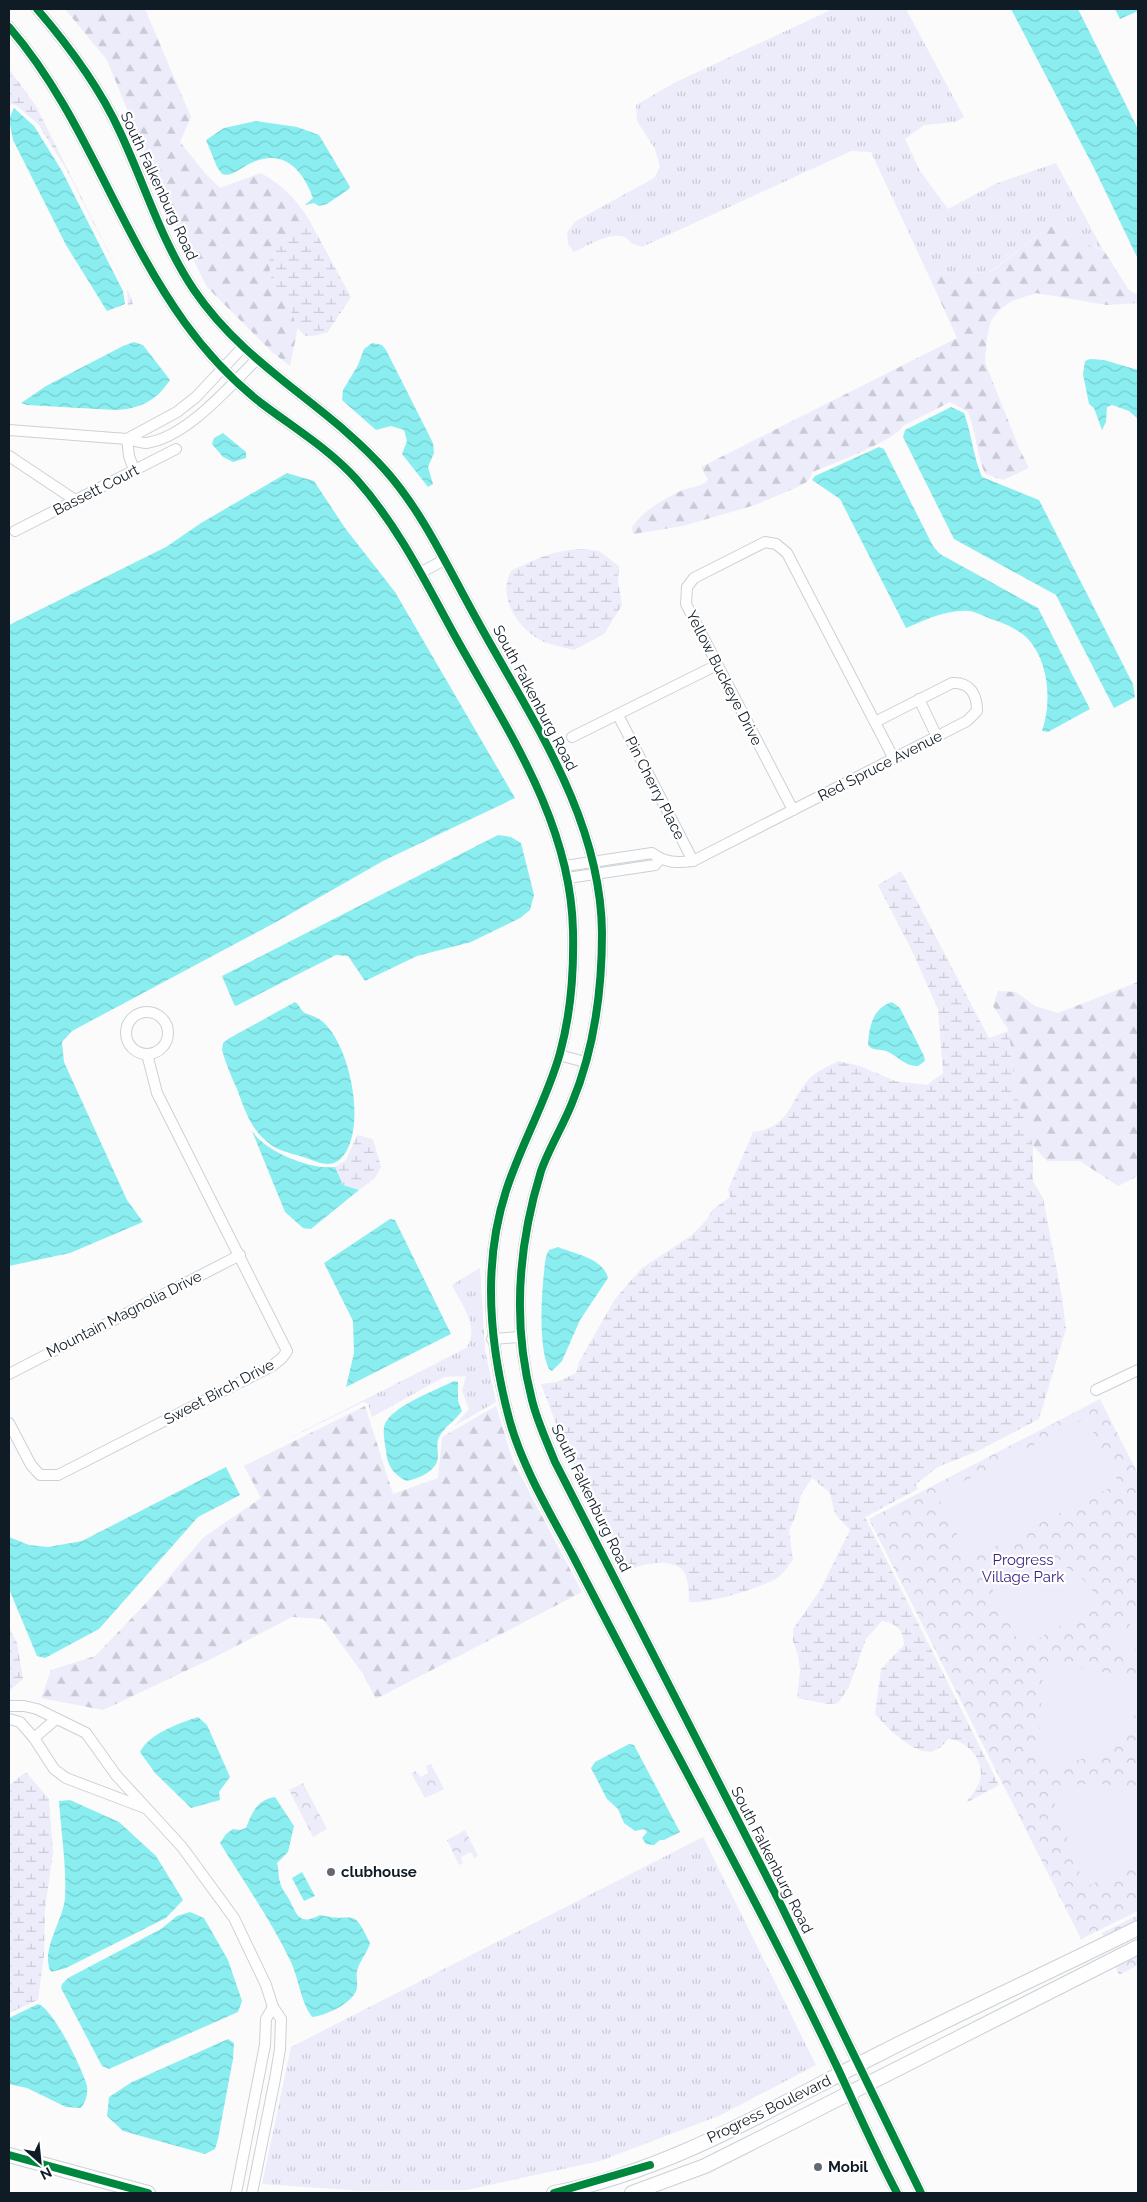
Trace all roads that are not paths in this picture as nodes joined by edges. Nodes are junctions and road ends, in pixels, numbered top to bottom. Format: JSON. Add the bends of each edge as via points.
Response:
{"nodes":[{"id":1,"x":37,"y":9,"type":"edge"},
{"id":2,"x":9,"y":27,"type":"edge"},
{"id":3,"x":242,"y":348,"type":"junction"},
{"id":4,"x":256,"y":360,"type":"junction"},
{"id":5,"x":223,"y":368,"type":"junction"},
{"id":6,"x":236,"y":380,"type":"junction"},
{"id":7,"x":177,"y":412,"type":"junction"},
{"id":8,"x":186,"y":425,"type":"junction"},
{"id":9,"x":9,"y":430,"type":"edge"},
{"id":10,"x":127,"y":439,"type":"junction"},
{"id":11,"x":176,"y":449,"type":"dead end"},
{"id":12,"x":9,"y":456,"type":"edge"},
{"id":13,"x":134,"y":470,"type":"junction"},
{"id":14,"x":75,"y":500,"type":"junction"},
{"id":15,"x":15,"y":530,"type":"dead end"},
{"id":16,"x":444,"y":560,"type":"junction"},
{"id":17,"x":420,"y":573,"type":"junction"},
{"id":18,"x":718,"y":665,"type":"junction"},
{"id":19,"x":919,"y":699,"type":"junction"},
{"id":20,"x":618,"y":715,"type":"junction"},
{"id":21,"x":875,"y":722,"type":"junction"},
{"id":22,"x":572,"y":737,"type":"dead end"},
{"id":23,"x":937,"y":737,"type":"junction"},
{"id":24,"x":894,"y":759,"type":"junction"},
{"id":25,"x":792,"y":810,"type":"junction"},
{"id":26,"x":636,"y":855,"type":"junction"},
{"id":27,"x":660,"y":859,"type":"junction"},
{"id":28,"x":693,"y":861,"type":"junction"},
{"id":29,"x":592,"y":862,"type":"junction"},
{"id":30,"x":565,"y":866,"type":"junction"},
{"id":31,"x":638,"y":867,"type":"junction"},
{"id":32,"x":595,"y":874,"type":"junction"},
{"id":33,"x":568,"y":878,"type":"junction"},
{"id":34,"x":147,"y":1054,"type":"junction"},
{"id":35,"x":560,"y":1055,"type":"junction"},
{"id":36,"x":585,"y":1062,"type":"junction"},
{"id":37,"x":240,"y":1255,"type":"junction"},
{"id":38,"x":520,"y":1337,"type":"junction"},
{"id":39,"x":492,"y":1339,"type":"junction"},
{"id":40,"x":1138,"y":1370,"type":"edge"},
{"id":41,"x":9,"y":1374,"type":"edge"},
{"id":42,"x":1096,"y":1390,"type":"dead end"},
{"id":43,"x":9,"y":1423,"type":"edge"},
{"id":44,"x":9,"y":1706,"type":"edge"},
{"id":45,"x":9,"y":1719,"type":"edge"},
{"id":46,"x":55,"y":1720,"type":"junction"},
{"id":47,"x":34,"y":1738,"type":"junction"},
{"id":48,"x":147,"y":1808,"type":"junction"},
{"id":49,"x":1138,"y":1928,"type":"edge"},
{"id":50,"x":1138,"y":1947,"type":"edge"},
{"id":51,"x":273,"y":2007,"type":"junction"},
{"id":52,"x":860,"y":2064,"type":"junction"},
{"id":53,"x":840,"y":2074,"type":"junction"},
{"id":54,"x":868,"y":2083,"type":"junction"},
{"id":55,"x":848,"y":2093,"type":"junction"},
{"id":56,"x":9,"y":2155,"type":"edge"},
{"id":57,"x":148,"y":2193,"type":"edge"},
{"id":58,"x":236,"y":2193,"type":"edge"},
{"id":59,"x":252,"y":2193,"type":"edge"},
{"id":60,"x":554,"y":2193,"type":"edge"},
{"id":61,"x":632,"y":2193,"type":"edge"},
{"id":62,"x":896,"y":2193,"type":"edge"},
{"id":63,"x":921,"y":2193,"type":"edge"}],
"edges":[{"from":1,"to":3,"type":"street","name":"South Falkenburg Road","via":[[99,93],[120,131],[171,251],[194,290]]},
{"from":2,"to":5,"type":"street","via":[[68,108],[165,295],[189,330]]},
{"from":3,"to":4,"type":"street","name":"South Falkenburg Road"},
{"from":3,"to":5,"type":"street"},
{"from":4,"to":6,"type":"street"},
{"from":4,"to":16,"type":"street","name":"South Falkenburg Road","via":[[355,439],[389,474]]},
{"from":5,"to":6,"type":"street"},
{"from":5,"to":7,"type":"street"},
{"from":6,"to":8,"type":"street"},
{"from":6,"to":17,"type":"street","via":[[255,398],[326,449],[354,477],[373,500]]},
{"from":7,"to":8,"type":"street"},
{"from":7,"to":10,"type":"street"},
{"from":8,"to":10,"type":"street","via":[[145,443]]},
{"from":9,"to":10,"type":"street"},
{"from":10,"to":13,"type":"street"},
{"from":11,"to":13,"type":"street","name":"Bassett Court"},
{"from":12,"to":14,"type":"street"},
{"from":13,"to":14,"type":"street","name":"Bassett Court"},
{"from":14,"to":15,"type":"street","name":"Bassett Court"},
{"from":16,"to":17,"type":"street"},
{"from":16,"to":29,"type":"street","name":"South Falkenburg Road","via":[[558,767],[586,834]]},
{"from":17,"to":30,"type":"street","via":[[531,774],[556,834]]},
{"from":18,"to":20,"type":"street"},
{"from":18,"to":21,"type":"street","name":"Yellow Buckeye Drive","via":[[686,604],[687,587],[694,578],[765,542],[776,544],[787,553]]},
{"from":18,"to":25,"type":"street","name":"Yellow Buckeye Drive"},
{"from":19,"to":21,"type":"street","name":"Red Spruce Avenue"},
{"from":19,"to":23,"type":"street"},
{"from":19,"to":23,"type":"street","name":"Red Spruce Avenue","via":[[960,682],[971,688],[977,700],[977,712]]},
{"from":20,"to":22,"type":"street"},
{"from":20,"to":28,"type":"street","name":"Pin Cherry Place"},
{"from":21,"to":24,"type":"street","name":"Yellow Buckeye Drive"},
{"from":23,"to":24,"type":"street","name":"Red Spruce Avenue"},
{"from":24,"to":25,"type":"street","name":"Red Spruce Avenue"},
{"from":25,"to":28,"type":"street","name":"Red Spruce Avenue"},
{"from":26,"to":27,"type":"street","name":"Red Spruce Avenue","via":[[652,853]]},
{"from":26,"to":29,"type":"street","name":"Red Spruce Avenue"},
{"from":26,"to":31,"type":"street"},
{"from":27,"to":28,"type":"street","name":"Red Spruce Avenue","via":[[676,863]]},
{"from":27,"to":31,"type":"street","name":"Red Spruce Avenue","via":[[655,865]]},
{"from":29,"to":30,"type":"street","name":"Red Spruce Avenue"},
{"from":29,"to":32,"type":"street","name":"South Falkenburg Road"},
{"from":30,"to":33,"type":"street"},
{"from":31,"to":32,"type":"street","name":"Red Spruce Avenue"},
{"from":32,"to":33,"type":"street","name":"Red Spruce Avenue"},
{"from":32,"to":36,"type":"street","name":"South Falkenburg Road","via":[[602,929],[599,1003]]},
{"from":33,"to":35,"type":"street","via":[[573,925],[572,995]]},
{"from":34,"to":34,"type":"street","via":[[128,1044],[126,1030],[133,1017],[147,1012],[164,1021],[168,1033],[164,1046]]},
{"from":34,"to":37,"type":"street","name":"Sweet Birch Drive","via":[[157,1093]]},
{"from":35,"to":36,"type":"street"},
{"from":35,"to":39,"type":"street","via":[[504,1194],[493,1259]]},
{"from":36,"to":38,"type":"street","name":"South Falkenburg Road","via":[[574,1101],[542,1168],[526,1230],[518,1306]]},
{"from":37,"to":41,"type":"street","name":"Mountain Magnolia Drive"},
{"from":37,"to":43,"type":"street","name":"Sweet Birch Drive","via":[[287,1350],[277,1362],[58,1475],[40,1475],[30,1465]]},
{"from":38,"to":39,"type":"street"},
{"from":38,"to":52,"type":"street","name":"South Falkenburg Road","via":[[532,1402],[555,1462]]},
{"from":39,"to":53,"type":"street","via":[[511,1426],[532,1477],[707,1810]]},
{"from":40,"to":42,"type":"street"},
{"from":44,"to":46,"type":"street","via":[[37,1709]]},
{"from":45,"to":47,"type":"street","via":[[20,1722]]},
{"from":46,"to":47,"type":"street"},
{"from":46,"to":48,"type":"street","via":[[86,1734],[116,1775]]},
{"from":47,"to":48,"type":"street","via":[[54,1769],[66,1778]]},
{"from":48,"to":51,"type":"street","via":[[182,1847],[234,1918],[266,1984]]},
{"from":49,"to":52,"type":"main road","name":"Progress Boulevard"},
{"from":50,"to":54,"type":"main road","name":"Progress Boulevard"},
{"from":51,"to":58,"type":"street","via":[[266,2019],[265,2045]]},
{"from":51,"to":59,"type":"street","via":[[281,2019],[280,2050]]},
{"from":52,"to":53,"type":"main road","name":"Progress Boulevard"},
{"from":52,"to":54,"type":"street","name":"South Falkenburg Road"},
{"from":53,"to":55,"type":"street"},
{"from":53,"to":60,"type":"main road","name":"Progress Boulevard","via":[[650,2165]]},
{"from":54,"to":55,"type":"main road","name":"Progress Boulevard"},
{"from":54,"to":63,"type":"street","name":"South Falkenburg Road"},
{"from":55,"to":61,"type":"main road","name":"Progress Boulevard","via":[[705,2166]]},
{"from":55,"to":62,"type":"street"},
{"from":56,"to":57,"type":"main road"}]}
